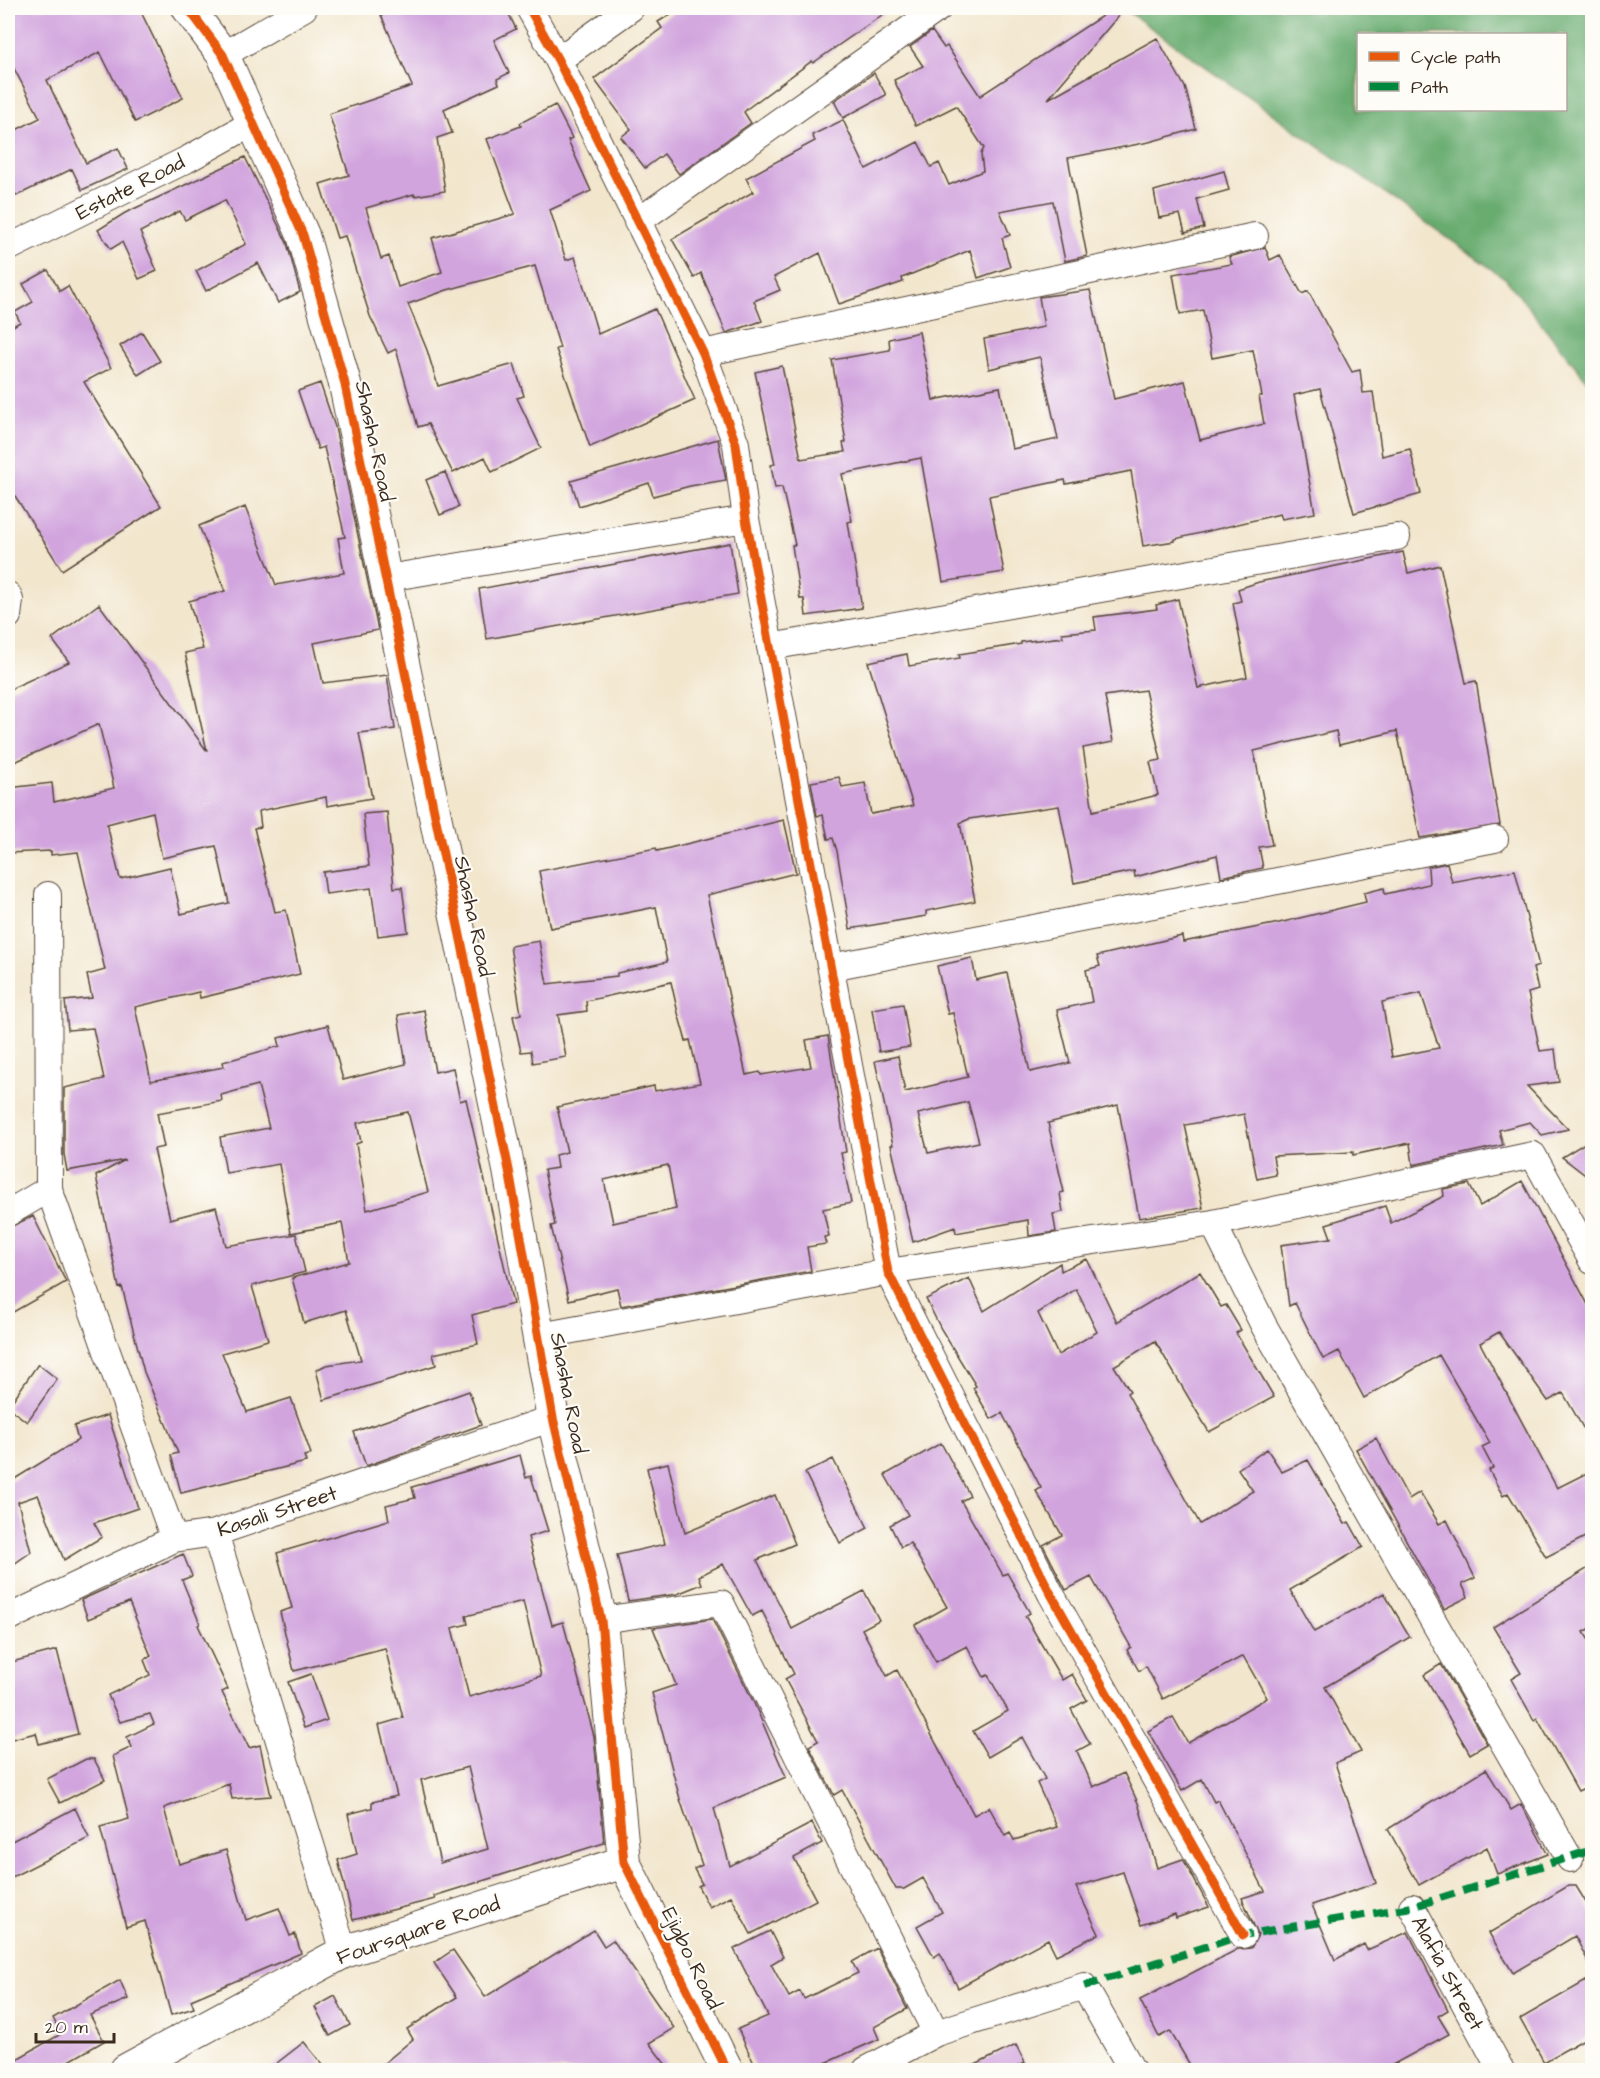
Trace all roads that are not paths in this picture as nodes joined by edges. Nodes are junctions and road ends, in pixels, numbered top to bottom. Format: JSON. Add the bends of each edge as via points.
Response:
{"nodes":[{"id":1,"x":188,"y":8,"type":"edge"},
{"id":2,"x":304,"y":8,"type":"edge"},
{"id":3,"x":529,"y":8,"type":"edge"},
{"id":4,"x":631,"y":8,"type":"edge"},
{"id":5,"x":939,"y":8,"type":"edge"},
{"id":6,"x":223,"y":55,"type":"junction"},
{"id":7,"x":558,"y":60,"type":"junction"},
{"id":8,"x":251,"y":124,"type":"junction"},
{"id":9,"x":638,"y":222,"type":"junction"},
{"id":10,"x":1255,"y":236,"type":"dead end"},
{"id":11,"x":8,"y":248,"type":"edge"},
{"id":12,"x":703,"y":353,"type":"junction"},
{"id":13,"x":746,"y":519,"type":"junction"},
{"id":14,"x":1397,"y":537,"type":"dead end"},
{"id":15,"x":387,"y":578,"type":"junction"},
{"id":16,"x":8,"y":595,"type":"edge"},
{"id":17,"x":8,"y":616,"type":"edge"},
{"id":18,"x":770,"y":647,"type":"junction"},
{"id":19,"x":1495,"y":839,"type":"dead end"},
{"id":20,"x":48,"y":895,"type":"dead end"},
{"id":21,"x":831,"y":967,"type":"junction"},
{"id":22,"x":49,"y":1189,"type":"junction"},
{"id":23,"x":8,"y":1213,"type":"edge"},
{"id":24,"x":1213,"y":1223,"type":"junction"},
{"id":25,"x":1593,"y":1261,"type":"edge"},
{"id":26,"x":888,"y":1272,"type":"junction"},
{"id":27,"x":540,"y":1335,"type":"junction"},
{"id":28,"x":553,"y":1418,"type":"junction"},
{"id":29,"x":215,"y":1533,"type":"junction"},
{"id":30,"x":174,"y":1539,"type":"junction"},
{"id":31,"x":8,"y":1618,"type":"edge"},
{"id":32,"x":602,"y":1620,"type":"junction"},
{"id":33,"x":1570,"y":1859,"type":"dead end"},
{"id":34,"x":624,"y":1862,"type":"junction"},
{"id":35,"x":1412,"y":1907,"type":"dead end"},
{"id":36,"x":1243,"y":1935,"type":"dead end"},
{"id":37,"x":344,"y":1952,"type":"junction"},
{"id":38,"x":936,"y":2033,"type":"junction"},
{"id":39,"x":126,"y":2070,"type":"edge"},
{"id":40,"x":727,"y":2070,"type":"edge"},
{"id":41,"x":866,"y":2070,"type":"edge"},
{"id":42,"x":1132,"y":2070,"type":"edge"},
{"id":43,"x":1501,"y":2070,"type":"edge"}],
"edges":[{"from":1,"to":6,"type":"street","name":"Shasha Road"},
{"from":2,"to":6,"type":"street"},
{"from":3,"to":7,"type":"street"},
{"from":4,"to":7,"type":"street"},
{"from":5,"to":9,"type":"street"},
{"from":6,"to":8,"type":"street","name":"Shasha Road"},
{"from":7,"to":9,"type":"street"},
{"from":8,"to":11,"type":"street","name":"Estate Road"},
{"from":8,"to":15,"type":"street","name":"Shasha Road","via":[[303,235],[344,380]]},
{"from":9,"to":12,"type":"street"},
{"from":10,"to":12,"type":"street"},
{"from":12,"to":13,"type":"street","via":[[735,444]]},
{"from":13,"to":15,"type":"street"},
{"from":13,"to":18,"type":"street"},
{"from":14,"to":18,"type":"street"},
{"from":15,"to":27,"type":"street","name":"Shasha Road"},
{"from":16,"to":17,"type":"street"},
{"from":18,"to":21,"type":"street"},
{"from":19,"to":21,"type":"street"},
{"from":20,"to":22,"type":"street"},
{"from":21,"to":26,"type":"street"},
{"from":22,"to":23,"type":"street"},
{"from":22,"to":30,"type":"street"},
{"from":24,"to":25,"type":"street","via":[[1533,1155]]},
{"from":24,"to":26,"type":"street"},
{"from":24,"to":33,"type":"street","via":[[1264,1326]]},
{"from":26,"to":27,"type":"street"},
{"from":26,"to":36,"type":"street","via":[[1051,1594]]},
{"from":27,"to":28,"type":"street","name":"Shasha Road"},
{"from":28,"to":29,"type":"street","name":"Kasali Street"},
{"from":28,"to":32,"type":"street","name":"Shasha Road"},
{"from":29,"to":30,"type":"street","name":"Kasali Street"},
{"from":29,"to":37,"type":"street"},
{"from":30,"to":31,"type":"street","name":"Kasali Street"},
{"from":32,"to":34,"type":"street","name":"Shasha Road"},
{"from":32,"to":38,"type":"street","via":[[721,1603]]},
{"from":34,"to":37,"type":"street","name":"Foursquare Road"},
{"from":34,"to":40,"type":"street","name":"Ejigbo Road"},
{"from":35,"to":43,"type":"street","name":"Alafia Street"},
{"from":37,"to":39,"type":"street","name":"Foursquare Road"},
{"from":38,"to":41,"type":"street"},
{"from":38,"to":42,"type":"street","via":[[1084,1986]]}]}
